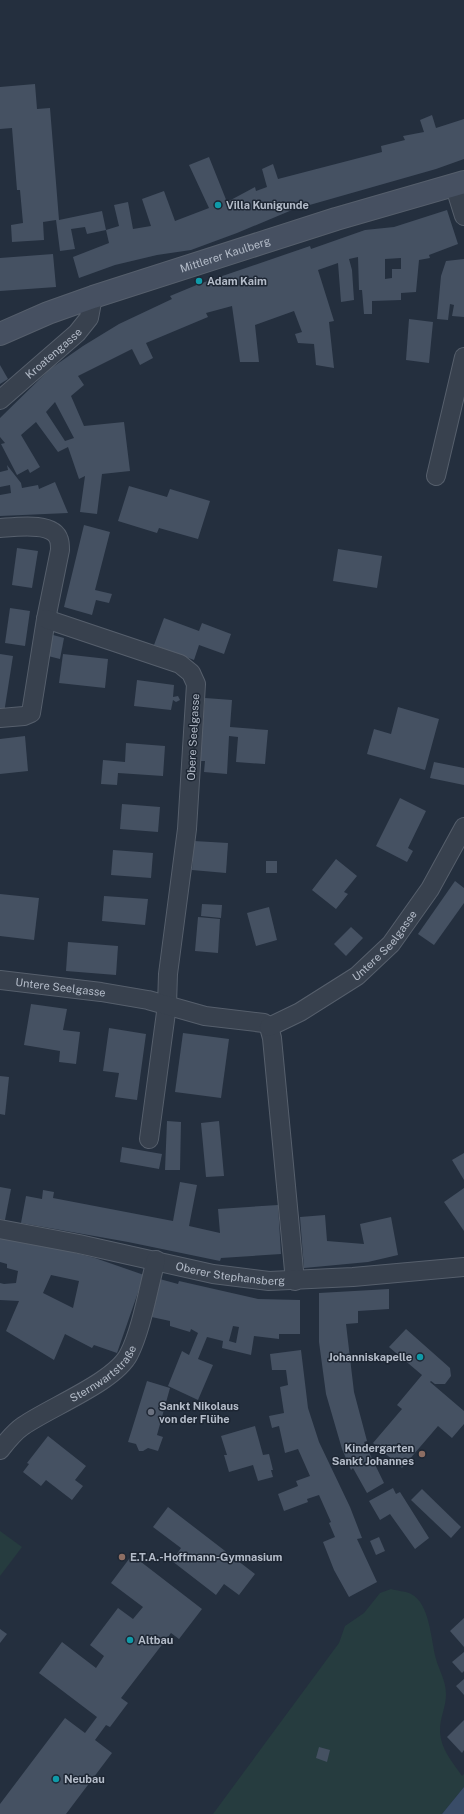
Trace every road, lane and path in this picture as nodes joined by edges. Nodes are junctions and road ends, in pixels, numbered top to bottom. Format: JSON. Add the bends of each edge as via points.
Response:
{"nodes":[{"id":1,"x":459,"y":183,"type":"edge"},
{"id":2,"x":464,"y":216,"type":"edge"},
{"id":3,"x":93,"y":297,"type":"junction"},
{"id":4,"x":0,"y":334,"type":"edge"},
{"id":5,"x":464,"y":357,"type":"edge"},
{"id":6,"x":0,"y":400,"type":"edge"},
{"id":7,"x":436,"y":476,"type":"dead end"},
{"id":8,"x":0,"y":528,"type":"edge"},
{"id":9,"x":46,"y":619,"type":"junction"},
{"id":10,"x":0,"y":718,"type":"edge"},
{"id":11,"x":464,"y":827,"type":"edge"},
{"id":12,"x":0,"y":980,"type":"edge"},
{"id":13,"x":167,"y":1005,"type":"junction"},
{"id":14,"x":270,"y":1027,"type":"junction"},
{"id":15,"x":149,"y":1139,"type":"dead end"},
{"id":16,"x":0,"y":1229,"type":"edge"},
{"id":17,"x":156,"y":1260,"type":"junction"},
{"id":18,"x":464,"y":1267,"type":"edge"},
{"id":19,"x":295,"y":1281,"type":"junction"},
{"id":20,"x":0,"y":1450,"type":"edge"}],
"edges":[{"from":1,"to":2,"type":"street","name":"Mittlerer Kaulberg"},
{"from":1,"to":3,"type":"street","name":"Mittlerer Kaulberg","via":[[292,232]]},
{"from":3,"to":4,"type":"street","name":"Mittlerer Kaulberg"},
{"from":3,"to":6,"type":"street","name":"Kroatengasse","via":[[89,318],[77,333]]},
{"from":5,"to":7,"type":"street"},
{"from":8,"to":9,"type":"street","via":[[46,527],[55,532],[60,540]]},
{"from":9,"to":10,"type":"street","via":[[31,713]]},
{"from":9,"to":13,"type":"street","name":"Obere Seelgasse","via":[[180,664],[191,673],[196,684],[187,829],[168,974]]},
{"from":11,"to":14,"type":"street","name":"Untere Seelgasse","via":[[430,889],[391,944],[358,976],[300,1012]]},
{"from":12,"to":13,"type":"street","name":"Untere Seelgasse","via":[[101,992]]},
{"from":13,"to":14,"type":"street","name":"Untere Seelgasse","via":[[205,1016],[264,1023]]},
{"from":13,"to":15,"type":"street"},
{"from":14,"to":19,"type":"street"},
{"from":16,"to":17,"type":"street","name":"Oberer Stephansberg"},
{"from":17,"to":19,"type":"street","name":"Oberer Stephansberg","via":[[212,1274],[269,1281]]},
{"from":17,"to":20,"type":"street","name":"Sternwartstraße","via":[[136,1336],[122,1364],[109,1375],[23,1426]]},
{"from":18,"to":19,"type":"street","name":"Oberer Stephansberg"}]}
